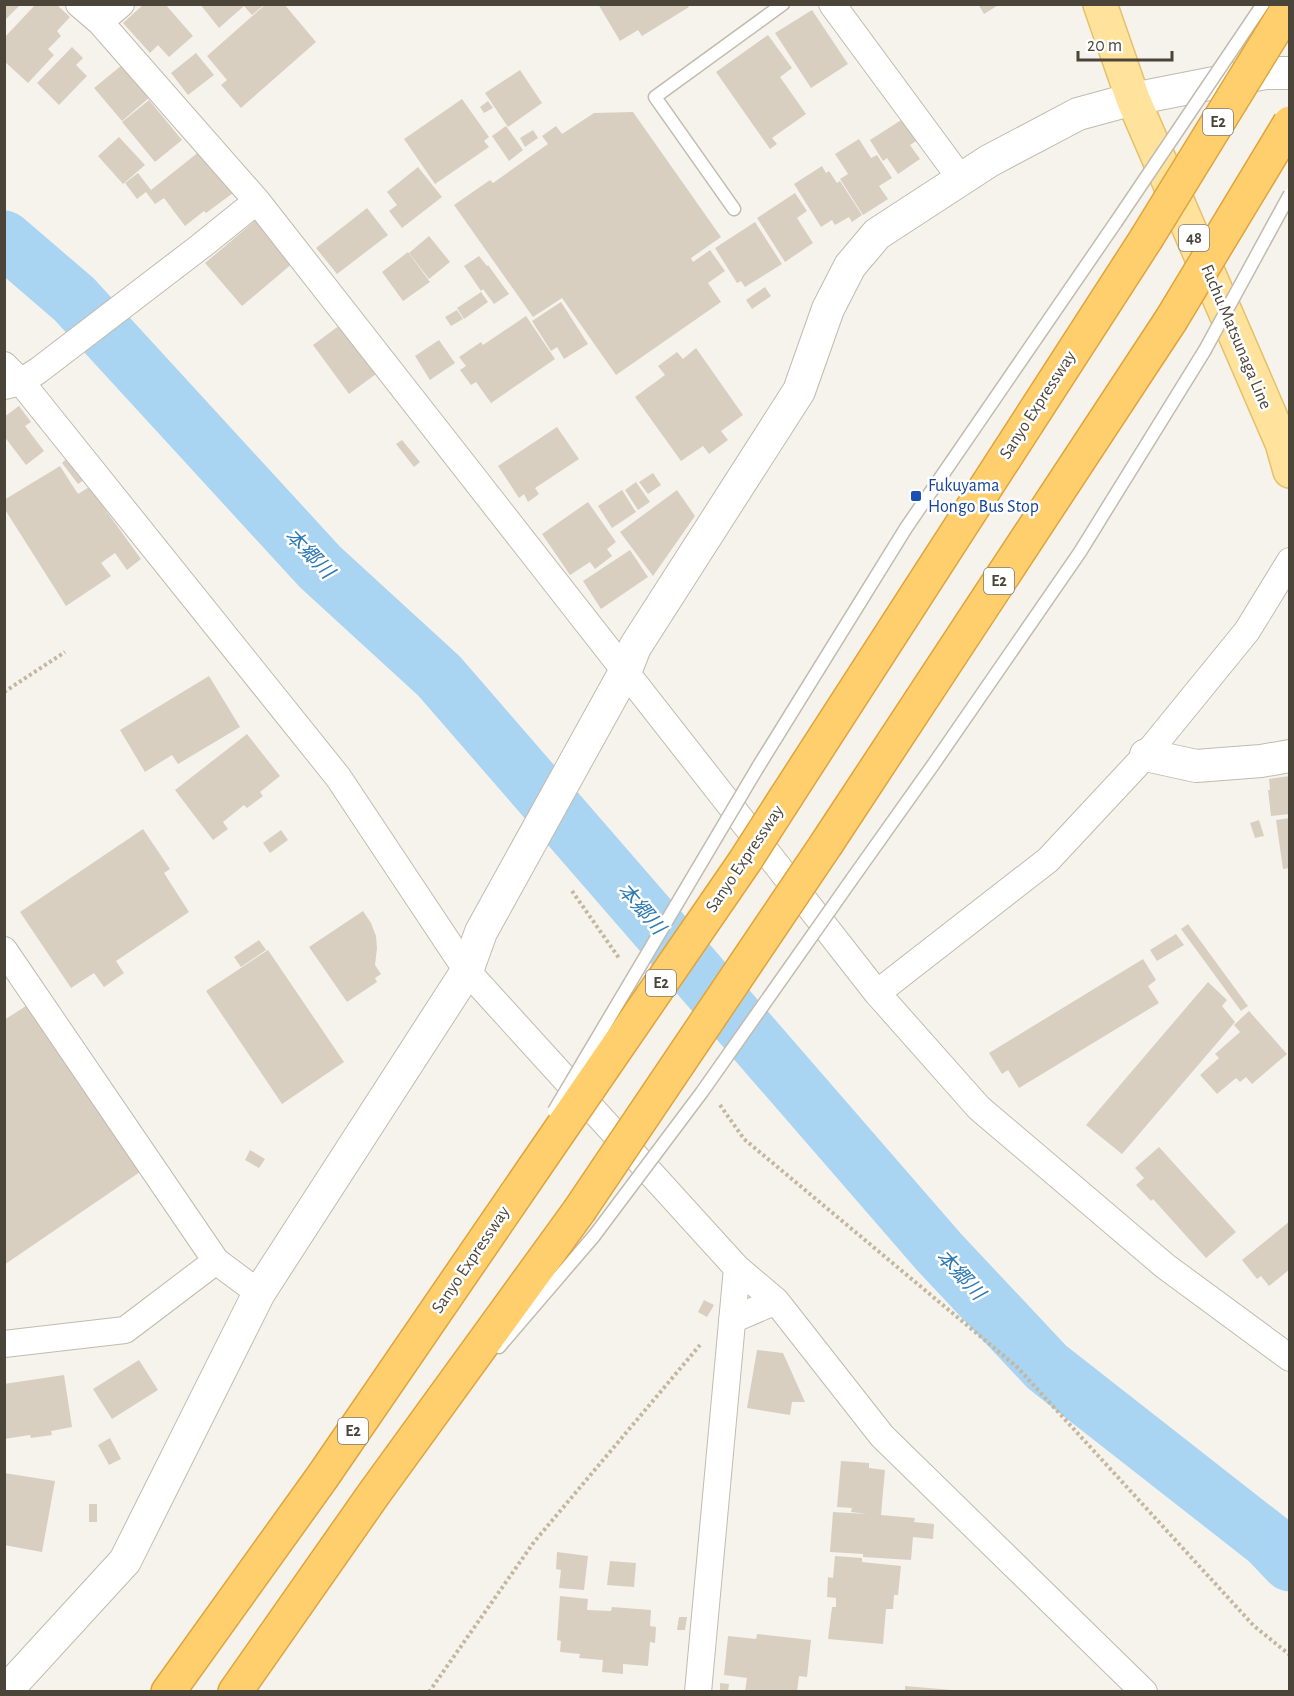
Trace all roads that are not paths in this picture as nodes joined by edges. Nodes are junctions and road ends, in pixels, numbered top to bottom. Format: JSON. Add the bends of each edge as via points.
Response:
{"nodes":[{"id":1,"x":79,"y":4,"type":"edge"},
{"id":2,"x":121,"y":4,"type":"edge"},
{"id":3,"x":783,"y":4,"type":"edge"},
{"id":4,"x":832,"y":4,"type":"edge"},
{"id":5,"x":1100,"y":4,"type":"edge"},
{"id":6,"x":1263,"y":4,"type":"edge"},
{"id":7,"x":1290,"y":5,"type":"edge"},
{"id":8,"x":100,"y":22,"type":"junction"},
{"id":9,"x":1290,"y":73,"type":"edge"},
{"id":10,"x":1133,"y":99,"type":"junction"},
{"id":11,"x":1290,"y":123,"type":"edge"},
{"id":12,"x":961,"y":179,"type":"junction"},
{"id":13,"x":1290,"y":194,"type":"edge"},
{"id":14,"x":257,"y":201,"type":"junction"},
{"id":15,"x":734,"y":209,"type":"dead end"},
{"id":16,"x":17,"y":376,"type":"edge"},
{"id":17,"x":1290,"y":471,"type":"edge"},
{"id":18,"x":1290,"y":561,"type":"edge"},
{"id":19,"x":626,"y":670,"type":"junction"},
{"id":20,"x":1146,"y":755,"type":"junction"},
{"id":21,"x":1290,"y":756,"type":"edge"},
{"id":22,"x":4,"y":950,"type":"edge"},
{"id":23,"x":467,"y":970,"type":"junction"},
{"id":24,"x":877,"y":993,"type":"junction"},
{"id":25,"x":546,"y":1125,"type":"dead end"},
{"id":26,"x":587,"y":1224,"type":"junction"},
{"id":27,"x":216,"y":1261,"type":"junction"},
{"id":28,"x":737,"y":1268,"type":"junction"},
{"id":29,"x":259,"y":1293,"type":"junction"},
{"id":30,"x":776,"y":1301,"type":"junction"},
{"id":31,"x":732,"y":1320,"type":"junction"},
{"id":32,"x":4,"y":1344,"type":"edge"},
{"id":33,"x":495,"y":1352,"type":"dead end"},
{"id":34,"x":1290,"y":1358,"type":"edge"},
{"id":35,"x":472,"y":1379,"type":"dead end"},
{"id":36,"x":373,"y":1495,"type":"junction"},
{"id":37,"x":5,"y":1692,"type":"edge"},
{"id":38,"x":168,"y":1692,"type":"edge"},
{"id":39,"x":235,"y":1692,"type":"edge"},
{"id":40,"x":698,"y":1692,"type":"edge"},
{"id":41,"x":1144,"y":1692,"type":"edge"}],
"edges":[{"from":1,"to":8,"type":"street"},
{"from":2,"to":8,"type":"street"},
{"from":3,"to":15,"type":"lane","via":[[655,97]]},
{"from":4,"to":12,"type":"street"},
{"from":5,"to":10,"type":"main road","name":"Fuchu Matsunaga Line","number":"48"},
{"from":6,"to":25,"type":"lane","bridge":true,"via":[[906,528],[758,767]]},
{"from":7,"to":38,"type":"highway","name":"Sanyo Expressway","number":"E2","bridge":true,"via":[[1146,239],[745,861],[531,1162],[444,1299],[323,1476]]},
{"from":8,"to":14,"type":"street"},
{"from":9,"to":10,"type":"street","via":[[1265,73]]},
{"from":10,"to":12,"type":"street","via":[[1078,114]]},
{"from":10,"to":17,"type":"main road","name":"Fuchu Matsunaga Line","number":"48","via":[[1282,443]]},
{"from":11,"to":26,"type":"highway","number":"E2","bridge":true,"via":[[1171,320],[827,843]]},
{"from":12,"to":19,"type":"street","via":[[877,234],[850,266],[828,309],[799,391],[635,647]]},
{"from":13,"to":26,"type":"lane","bridge":true,"via":[[1205,350],[1080,552],[702,1092]]},
{"from":14,"to":16,"type":"street","via":[[201,246]]},
{"from":14,"to":19,"type":"street"},
{"from":16,"to":23,"type":"street","via":[[338,777]]},
{"from":18,"to":20,"type":"street","via":[[1247,631]]},
{"from":19,"to":23,"type":"street","via":[[481,932]]},
{"from":19,"to":24,"type":"street"},
{"from":20,"to":21,"type":"street","via":[[1196,766]]},
{"from":20,"to":24,"type":"street","via":[[1048,860]]},
{"from":22,"to":27,"type":"street"},
{"from":23,"to":28,"type":"street"},
{"from":23,"to":29,"type":"street"},
{"from":24,"to":34,"type":"street","via":[[980,1108],[1165,1266]]},
{"from":26,"to":33,"type":"lane"},
{"from":26,"to":36,"type":"highway","number":"E2"},
{"from":27,"to":29,"type":"street"},
{"from":27,"to":32,"type":"street","via":[[125,1330]]},
{"from":28,"to":30,"type":"street"},
{"from":28,"to":31,"type":"street"},
{"from":29,"to":37,"type":"street","via":[[125,1561]]},
{"from":30,"to":31,"type":"street"},
{"from":30,"to":41,"type":"street","via":[[882,1436]]},
{"from":31,"to":40,"type":"street"},
{"from":35,"to":36,"type":"lane"},
{"from":36,"to":39,"type":"highway","number":"E2"}]}
